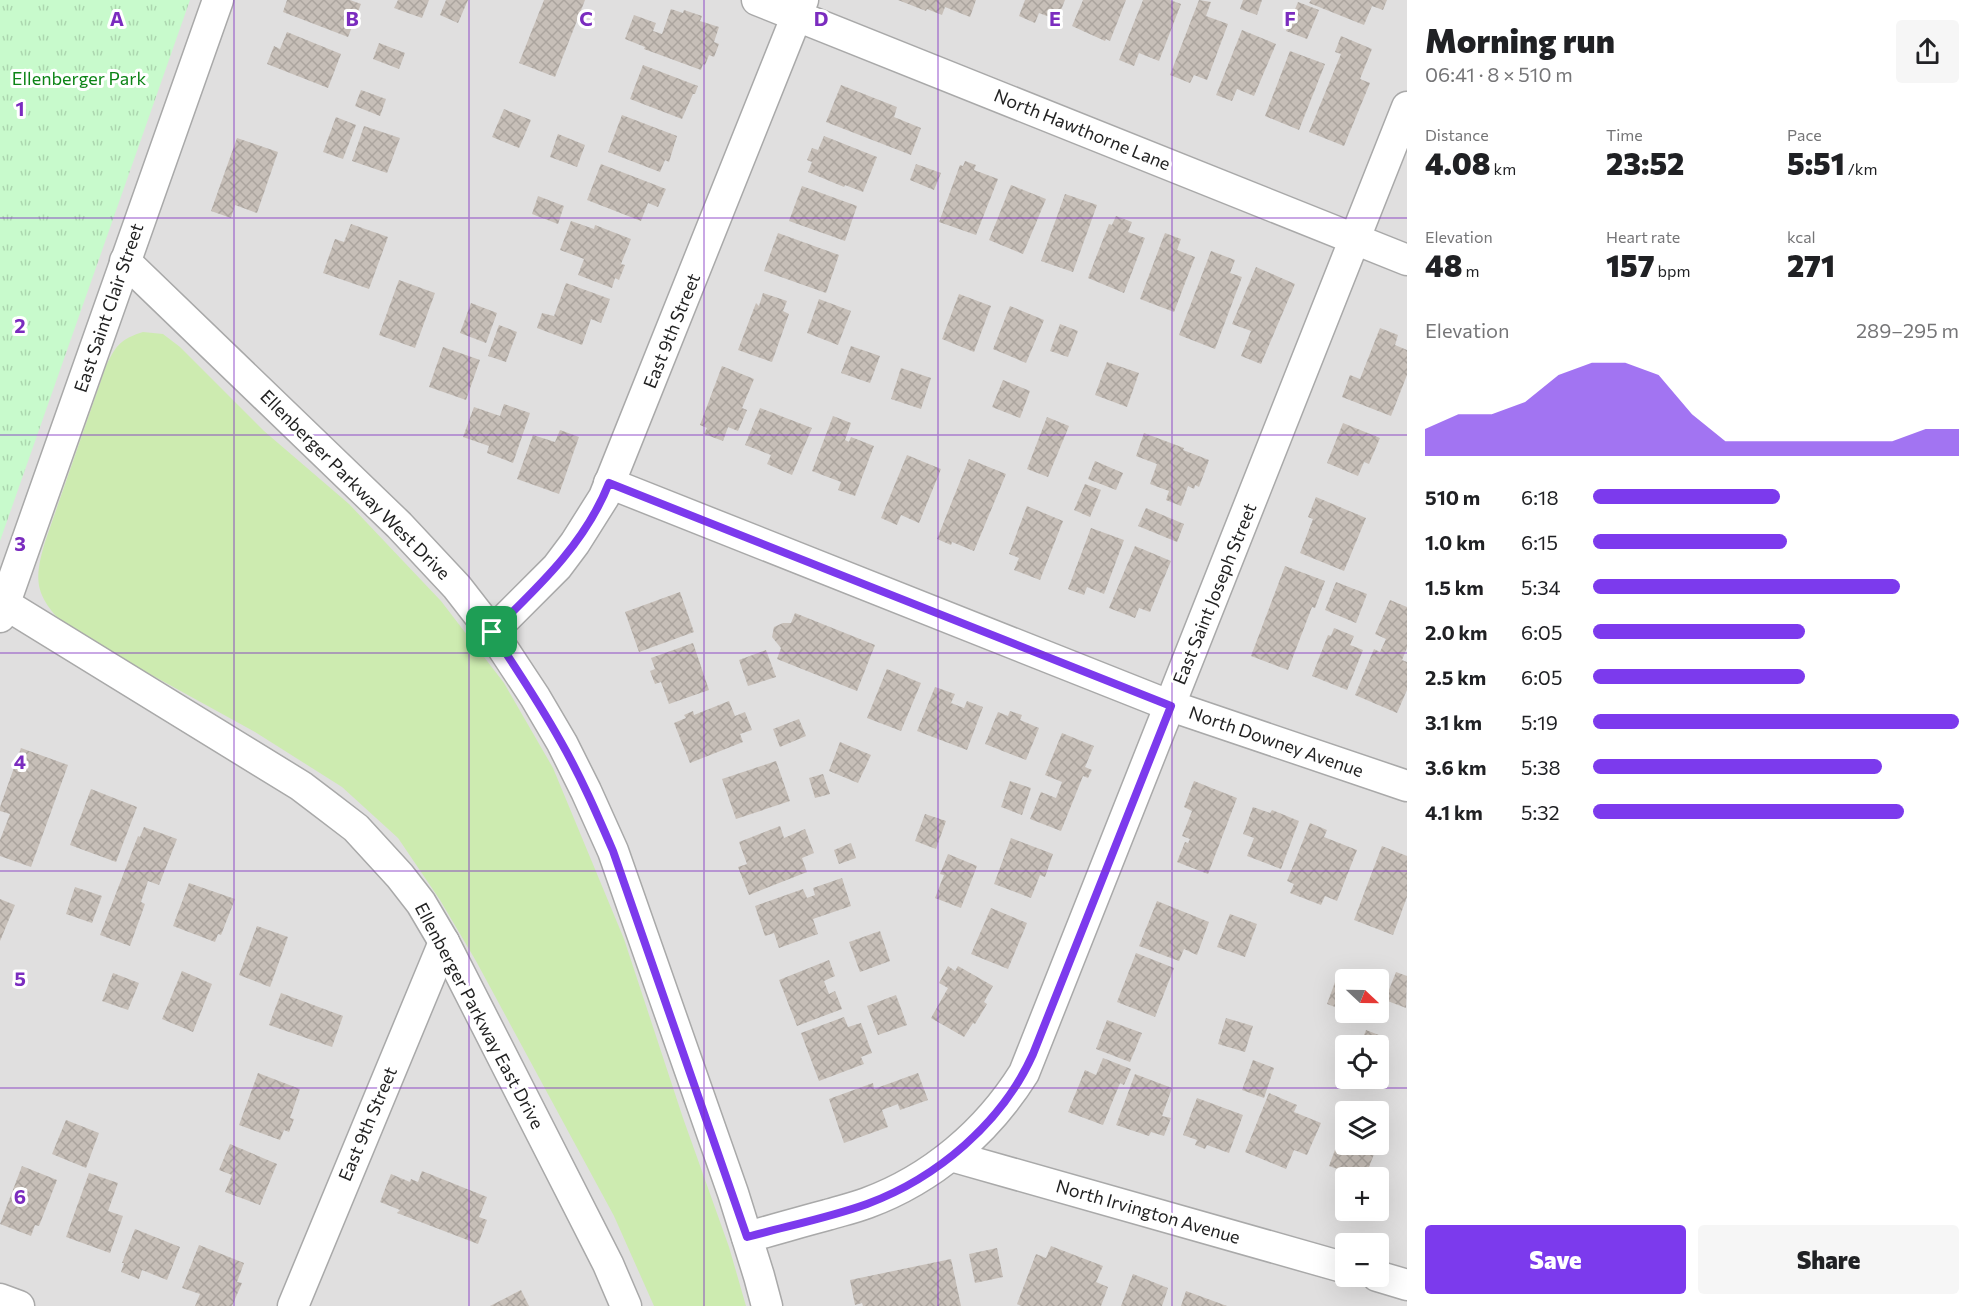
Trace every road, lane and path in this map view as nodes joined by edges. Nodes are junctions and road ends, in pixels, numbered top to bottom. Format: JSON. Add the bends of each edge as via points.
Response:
{"nodes":[{"id":1,"x":218,"y":0,"type":"edge"},
{"id":2,"x":758,"y":0,"type":"edge"},
{"id":3,"x":800,"y":8,"type":"edge"},
{"id":4,"x":1407,"y":107,"type":"edge"},
{"id":5,"x":1356,"y":239,"type":"junction"},
{"id":6,"x":1407,"y":260,"type":"edge"},
{"id":7,"x":125,"y":261,"type":"junction"},
{"id":8,"x":609,"y":483,"type":"junction"},
{"id":9,"x":2,"y":609,"type":"edge"},
{"id":10,"x":492,"y":632,"type":"junction"},
{"id":11,"x":1171,"y":706,"type":"junction"},
{"id":12,"x":1407,"y":786,"type":"edge"},
{"id":13,"x":444,"y":942,"type":"junction"},
{"id":14,"x":951,"y":1156,"type":"junction"},
{"id":15,"x":747,"y":1237,"type":"junction"},
{"id":16,"x":1335,"y":1265,"type":"edge"},
{"id":17,"x":1389,"y":1280,"type":"edge"},
{"id":18,"x":1407,"y":1285,"type":"edge"},
{"id":19,"x":0,"y":1299,"type":"edge"},
{"id":20,"x":19,"y":1306,"type":"edge"},
{"id":21,"x":293,"y":1306,"type":"edge"},
{"id":22,"x":626,"y":1306,"type":"edge"},
{"id":23,"x":767,"y":1306,"type":"edge"}],
"edges":[{"from":1,"to":7,"type":"street","name":"East Saint Clair Street"},
{"from":2,"to":3,"type":"street","name":"North Hawthorne Lane"},
{"from":3,"to":5,"type":"street","name":"North Hawthorne Lane"},
{"from":3,"to":8,"type":"street","name":"East 9th Street"},
{"from":4,"to":5,"type":"street","name":"East Saint Joseph Street"},
{"from":5,"to":6,"type":"street","name":"North Hawthorne Lane"},
{"from":5,"to":11,"type":"street","name":"East Saint Joseph Street"},
{"from":7,"to":9,"type":"street","name":"East Saint Clair Street"},
{"from":7,"to":10,"type":"street","name":"Ellenberger Parkway West Drive","via":[[399,525],[457,587]]},
{"from":8,"to":10,"type":"street","name":"East 9th Street","via":[[590,521],[557,567]]},
{"from":8,"to":11,"type":"street","name":"North Downey Avenue"},
{"from":9,"to":13,"type":"street","name":"Ellenberger Parkway East Drive","via":[[301,786],[356,828],[400,876]]},
{"from":10,"to":15,"type":"street","name":"Ellenberger Parkway West Drive","via":[[562,743],[613,851]]},
{"from":11,"to":12,"type":"street","name":"North Downey Avenue"},
{"from":11,"to":14,"type":"street","name":"East Saint Joseph Street","via":[[1024,1074],[990,1119]]},
{"from":13,"to":21,"type":"street","name":"East 9th Street"},
{"from":13,"to":22,"type":"street","name":"Ellenberger Parkway East Drive"},
{"from":14,"to":15,"type":"street","name":"East Saint Joseph Street","via":[[918,1178],[865,1204]]},
{"from":14,"to":16,"type":"street","name":"North Irvington Avenue"},
{"from":15,"to":23,"type":"street","name":"Ellenberger Parkway West Drive"},
{"from":17,"to":18,"type":"street"},
{"from":19,"to":20,"type":"street"}]}
